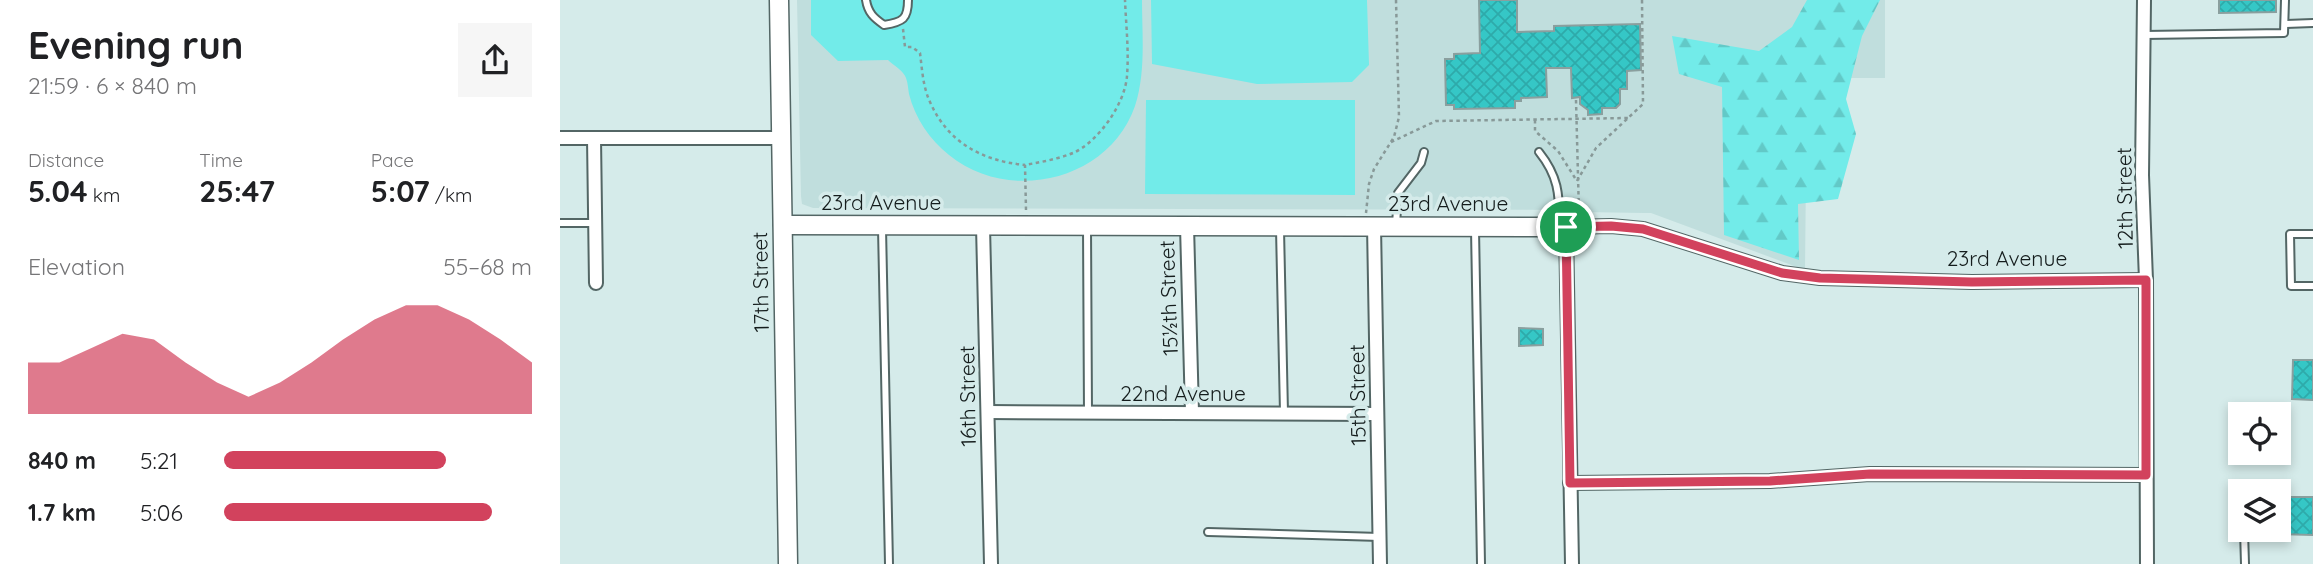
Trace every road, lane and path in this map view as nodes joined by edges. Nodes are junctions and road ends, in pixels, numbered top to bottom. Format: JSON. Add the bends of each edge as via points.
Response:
{"nodes":[{"id":1,"x":779,"y":0,"type":"edge"},
{"id":2,"x":866,"y":0,"type":"edge"},
{"id":3,"x":908,"y":0,"type":"edge"},
{"id":4,"x":1125,"y":0,"type":"edge"},
{"id":5,"x":1396,"y":0,"type":"edge"},
{"id":6,"x":1642,"y":0,"type":"edge"},
{"id":7,"x":2144,"y":0,"type":"edge"},
{"id":8,"x":2285,"y":0,"type":"edge"},
{"id":9,"x":2313,"y":23,"type":"edge"},
{"id":10,"x":2285,"y":24,"type":"junction"},
{"id":11,"x":904,"y":33,"type":"dead end"},
{"id":12,"x":2144,"y":35,"type":"junction"},
{"id":13,"x":1576,"y":100,"type":"dead end"},
{"id":14,"x":1628,"y":118,"type":"junction"},
{"id":15,"x":1576,"y":119,"type":"junction"},
{"id":16,"x":1535,"y":120,"type":"junction"},
{"id":17,"x":560,"y":138,"type":"edge"},
{"id":18,"x":594,"y":138,"type":"junction"},
{"id":19,"x":781,"y":138,"type":"junction"},
{"id":20,"x":1391,"y":142,"type":"junction"},
{"id":21,"x":1424,"y":152,"type":"dead end"},
{"id":22,"x":1539,"y":152,"type":"dead end"},
{"id":23,"x":1025,"y":165,"type":"junction"},
{"id":24,"x":1577,"y":181,"type":"junction"},
{"id":25,"x":1026,"y":209,"type":"dead end"},
{"id":26,"x":1370,"y":220,"type":"junction"},
{"id":27,"x":560,"y":223,"type":"edge"},
{"id":28,"x":594,"y":223,"type":"junction"},
{"id":29,"x":1568,"y":223,"type":"junction"},
{"id":30,"x":783,"y":225,"type":"junction"},
{"id":31,"x":882,"y":226,"type":"junction"},
{"id":32,"x":983,"y":226,"type":"junction"},
{"id":33,"x":1087,"y":226,"type":"junction"},
{"id":34,"x":1186,"y":226,"type":"junction"},
{"id":35,"x":1280,"y":226,"type":"junction"},
{"id":36,"x":1396,"y":226,"type":"junction"},
{"id":37,"x":1475,"y":227,"type":"junction"},
{"id":38,"x":2313,"y":234,"type":"edge"},
{"id":39,"x":2146,"y":280,"type":"junction"},
{"id":40,"x":596,"y":283,"type":"dead end"},
{"id":41,"x":2313,"y":286,"type":"edge"},
{"id":42,"x":988,"y":412,"type":"junction"},
{"id":43,"x":1192,"y":412,"type":"junction"},
{"id":44,"x":1284,"y":413,"type":"junction"},
{"id":45,"x":1088,"y":414,"type":"junction"},
{"id":46,"x":1377,"y":414,"type":"junction"},
{"id":47,"x":2146,"y":475,"type":"junction"},
{"id":48,"x":1570,"y":483,"type":"junction"},
{"id":49,"x":1208,"y":531,"type":"dead end"},
{"id":50,"x":1380,"y":537,"type":"junction"},
{"id":51,"x":2244,"y":542,"type":"edge"},
{"id":52,"x":788,"y":564,"type":"edge"},
{"id":53,"x":889,"y":564,"type":"edge"},
{"id":54,"x":991,"y":564,"type":"edge"},
{"id":55,"x":1380,"y":564,"type":"edge"},
{"id":56,"x":1481,"y":564,"type":"edge"},
{"id":57,"x":1572,"y":564,"type":"edge"},
{"id":58,"x":2147,"y":564,"type":"edge"},
{"id":59,"x":2245,"y":564,"type":"edge"}],
"edges":[{"from":1,"to":19,"type":"street","name":"17th Street"},
{"from":2,"to":3,"type":"lane","via":[[873,17],[884,24],[905,18]]},
{"from":4,"to":23,"type":"path","via":[[1127,78],[1108,122],[1074,153]]},
{"from":5,"to":20,"type":"path","via":[[1399,117]]},
{"from":6,"to":14,"type":"path","via":[[1643,104]]},
{"from":7,"to":12,"type":"street","name":"12th Street"},
{"from":8,"to":10,"type":"lane"},
{"from":9,"to":10,"type":"lane"},
{"from":10,"to":12,"type":"lane","via":[[2284,33]]},
{"from":11,"to":23,"type":"path","via":[[905,47],[920,53],[929,100],[954,136],[989,159]]},
{"from":12,"to":39,"type":"street","name":"12th Street"},
{"from":13,"to":15,"type":"path"},
{"from":14,"to":15,"type":"path"},
{"from":14,"to":24,"type":"path","via":[[1596,148]]},
{"from":15,"to":16,"type":"path"},
{"from":15,"to":24,"type":"path"},
{"from":16,"to":20,"type":"path","via":[[1436,121]]},
{"from":16,"to":24,"type":"path","via":[[1535,131],[1558,151]]},
{"from":17,"to":18,"type":"street"},
{"from":18,"to":19,"type":"street"},
{"from":18,"to":28,"type":"street"},
{"from":19,"to":30,"type":"street","name":"17th Street"},
{"from":20,"to":26,"type":"path","via":[[1369,184]]},
{"from":21,"to":36,"type":"lane","via":[[1422,163],[1398,193]]},
{"from":22,"to":29,"type":"lane","via":[[1558,185]]},
{"from":23,"to":25,"type":"path"},
{"from":24,"to":29,"type":"path"},
{"from":26,"to":35,"type":"street","name":"23rd Avenue"},
{"from":26,"to":36,"type":"street","name":"23rd Avenue"},
{"from":26,"to":46,"type":"street","name":"15th Street"},
{"from":27,"to":28,"type":"lane"},
{"from":28,"to":40,"type":"street"},
{"from":29,"to":37,"type":"street","name":"23rd Avenue"},
{"from":29,"to":39,"type":"street","name":"23rd Avenue","via":[[1643,229],[1782,273],[1820,278]]},
{"from":29,"to":48,"type":"street"},
{"from":30,"to":31,"type":"street","name":"23rd Avenue"},
{"from":30,"to":52,"type":"street","name":"17th Street"},
{"from":31,"to":32,"type":"street","name":"23rd Avenue"},
{"from":31,"to":53,"type":"lane"},
{"from":32,"to":33,"type":"street","name":"23rd Avenue"},
{"from":32,"to":42,"type":"street","name":"16th Street"},
{"from":33,"to":34,"type":"street","name":"23rd Avenue"},
{"from":33,"to":45,"type":"lane"},
{"from":34,"to":35,"type":"street","name":"23rd Avenue"},
{"from":34,"to":43,"type":"street","name":"15½th Street"},
{"from":35,"to":44,"type":"lane"},
{"from":36,"to":37,"type":"street","name":"23rd Avenue"},
{"from":37,"to":56,"type":"lane"},
{"from":38,"to":41,"type":"lane","via":[[2290,234],[2291,286]]},
{"from":39,"to":47,"type":"street","name":"12th Street"},
{"from":42,"to":45,"type":"street","name":"22nd Avenue"},
{"from":42,"to":54,"type":"street","name":"16th Street"},
{"from":43,"to":44,"type":"street","name":"22nd Avenue"},
{"from":43,"to":45,"type":"street","name":"22nd Avenue"},
{"from":44,"to":46,"type":"street","name":"22nd Avenue"},
{"from":46,"to":50,"type":"street","name":"15th Street"},
{"from":47,"to":48,"type":"street","via":[[1870,474],[1770,481]]},
{"from":47,"to":58,"type":"street","name":"12th Street"},
{"from":48,"to":57,"type":"street"},
{"from":49,"to":50,"type":"lane"},
{"from":50,"to":55,"type":"street","name":"15th Street"},
{"from":51,"to":59,"type":"lane"}]}
